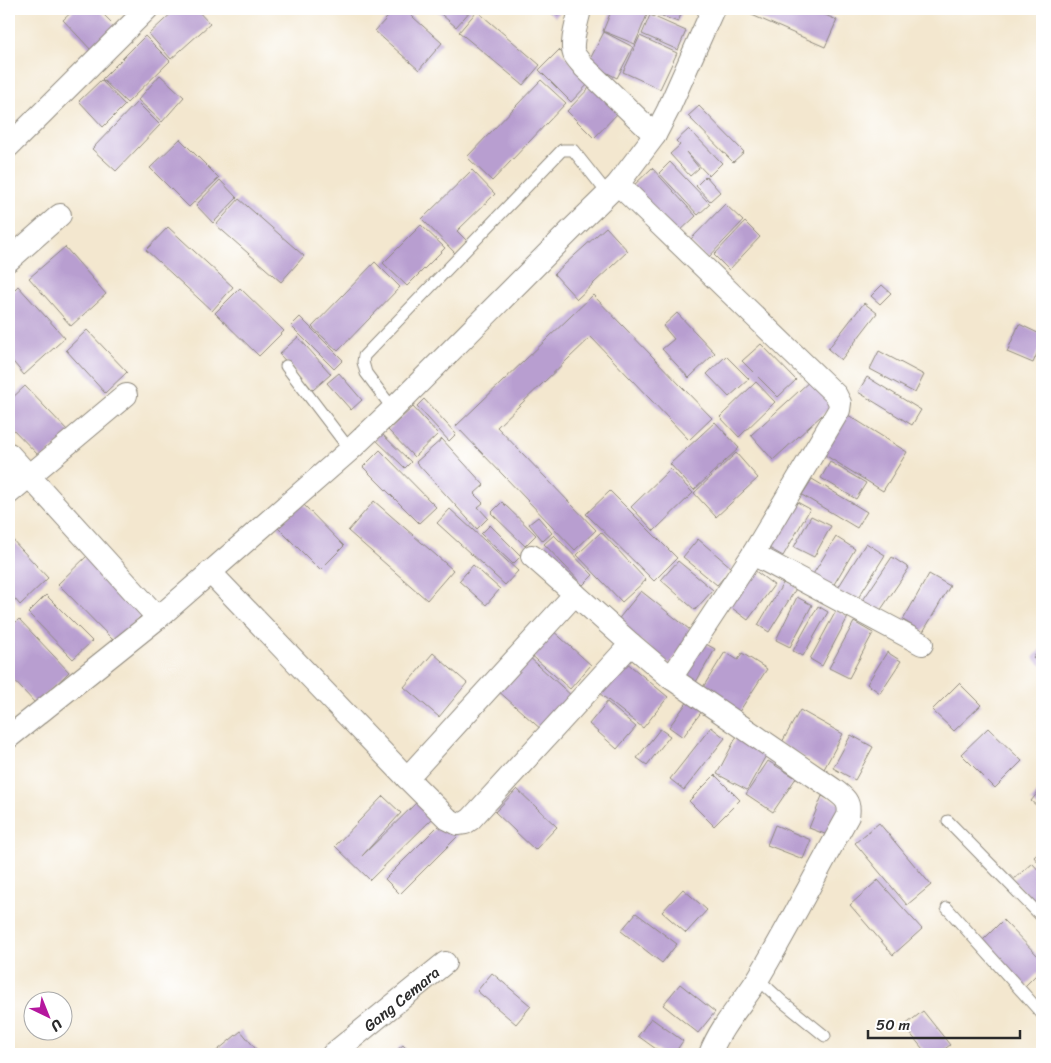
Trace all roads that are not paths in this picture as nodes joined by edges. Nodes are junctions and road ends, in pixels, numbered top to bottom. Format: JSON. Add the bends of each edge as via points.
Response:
{"nodes":[{"id":1,"x":147,"y":9,"type":"edge"},
{"id":2,"x":580,"y":9,"type":"edge"},
{"id":3,"x":713,"y":9,"type":"edge"},
{"id":4,"x":655,"y":135,"type":"junction"},
{"id":5,"x":9,"y":146,"type":"edge"},
{"id":6,"x":613,"y":189,"type":"junction"},
{"id":7,"x":60,"y":216,"type":"dead end"},
{"id":8,"x":9,"y":260,"type":"edge"},
{"id":9,"x":286,"y":366,"type":"dead end"},
{"id":10,"x":126,"y":395,"type":"dead end"},
{"id":11,"x":393,"y":409,"type":"junction"},
{"id":12,"x":350,"y":450,"type":"junction"},
{"id":13,"x":9,"y":454,"type":"edge"},
{"id":14,"x":29,"y":476,"type":"junction"},
{"id":15,"x":9,"y":493,"type":"edge"},
{"id":16,"x":753,"y":554,"type":"junction"},
{"id":17,"x":532,"y":556,"type":"dead end"},
{"id":18,"x":210,"y":572,"type":"junction"},
{"id":19,"x":575,"y":594,"type":"junction"},
{"id":20,"x":158,"y":618,"type":"junction"},
{"id":21,"x":631,"y":644,"type":"junction"},
{"id":22,"x":922,"y":644,"type":"dead end"},
{"id":23,"x":672,"y":678,"type":"junction"},
{"id":24,"x":9,"y":737,"type":"edge"},
{"id":25,"x":407,"y":778,"type":"junction"},
{"id":26,"x":948,"y":821,"type":"dead end"},
{"id":27,"x":947,"y":908,"type":"dead end"},
{"id":28,"x":1042,"y":917,"type":"edge"},
{"id":29,"x":446,"y":963,"type":"dead end"},
{"id":30,"x":758,"y":979,"type":"junction"},
{"id":31,"x":1042,"y":1014,"type":"edge"},
{"id":32,"x":825,"y":1036,"type":"dead end"},
{"id":33,"x":333,"y":1054,"type":"edge"},
{"id":34,"x":710,"y":1054,"type":"edge"}],
"edges":[{"from":1,"to":5,"type":"street"},
{"from":2,"to":4,"type":"street","via":[[572,48],[575,55]]},
{"from":3,"to":4,"type":"street"},
{"from":4,"to":6,"type":"street"},
{"from":6,"to":11,"type":"street"},
{"from":6,"to":11,"type":"lane","via":[[573,150],[562,150],[364,356],[366,373]]},
{"from":6,"to":16,"type":"street","via":[[836,395],[840,403],[839,410]]},
{"from":7,"to":8,"type":"street"},
{"from":9,"to":12,"type":"lane"},
{"from":10,"to":14,"type":"street"},
{"from":11,"to":12,"type":"street"},
{"from":12,"to":18,"type":"street"},
{"from":13,"to":14,"type":"street"},
{"from":14,"to":15,"type":"street"},
{"from":14,"to":20,"type":"street"},
{"from":16,"to":22,"type":"street"},
{"from":16,"to":23,"type":"street"},
{"from":17,"to":19,"type":"street"},
{"from":18,"to":20,"type":"street"},
{"from":18,"to":25,"type":"street"},
{"from":19,"to":21,"type":"street"},
{"from":19,"to":25,"type":"street"},
{"from":20,"to":24,"type":"street"},
{"from":21,"to":23,"type":"street"},
{"from":21,"to":25,"type":"street","via":[[465,823],[458,824],[448,819]]},
{"from":23,"to":30,"type":"street","via":[[833,789],[848,803],[848,816]]},
{"from":26,"to":28,"type":"lane"},
{"from":27,"to":31,"type":"lane"},
{"from":29,"to":33,"type":"street","name":"Gang Cemara"},
{"from":30,"to":32,"type":"lane"},
{"from":30,"to":34,"type":"street","via":[[727,1021]]}]}
